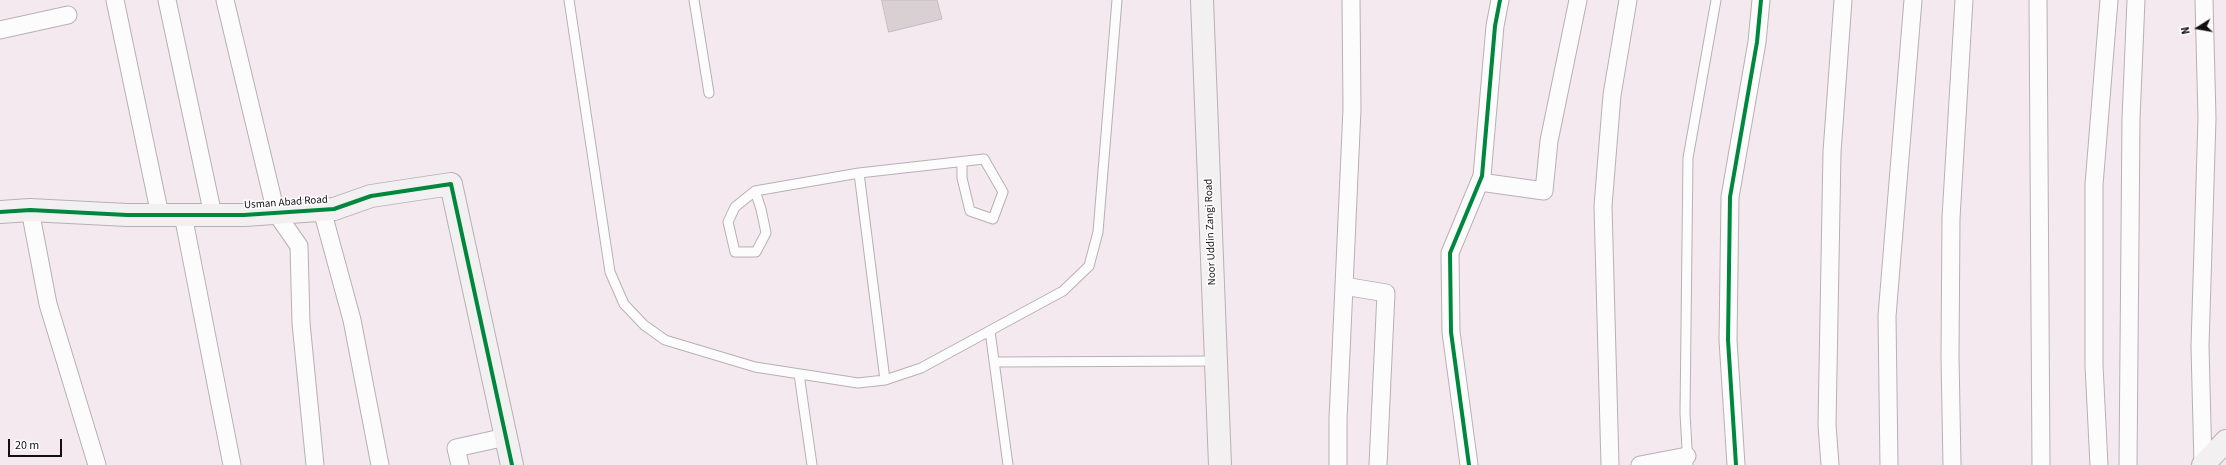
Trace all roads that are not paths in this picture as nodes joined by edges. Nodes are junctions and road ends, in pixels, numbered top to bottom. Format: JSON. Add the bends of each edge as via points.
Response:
{"nodes":[{"id":1,"x":115,"y":0,"type":"edge"},
{"id":2,"x":167,"y":0,"type":"edge"},
{"id":3,"x":225,"y":0,"type":"edge"},
{"id":4,"x":569,"y":0,"type":"edge"},
{"id":5,"x":694,"y":0,"type":"edge"},
{"id":6,"x":1117,"y":0,"type":"edge"},
{"id":7,"x":1202,"y":0,"type":"edge"},
{"id":8,"x":1351,"y":0,"type":"edge"},
{"id":9,"x":1500,"y":0,"type":"edge"},
{"id":10,"x":1578,"y":0,"type":"edge"},
{"id":11,"x":1628,"y":0,"type":"edge"},
{"id":12,"x":1716,"y":0,"type":"edge"},
{"id":13,"x":1761,"y":0,"type":"edge"},
{"id":14,"x":1843,"y":0,"type":"edge"},
{"id":15,"x":1913,"y":0,"type":"edge"},
{"id":16,"x":1964,"y":0,"type":"edge"},
{"id":17,"x":2038,"y":0,"type":"edge"},
{"id":18,"x":2109,"y":0,"type":"edge"},
{"id":19,"x":2136,"y":0,"type":"edge"},
{"id":20,"x":2204,"y":0,"type":"edge"},
{"id":21,"x":68,"y":15,"type":"dead end"},
{"id":22,"x":0,"y":30,"type":"edge"},
{"id":23,"x":709,"y":93,"type":"dead end"},
{"id":24,"x":962,"y":162,"type":"junction"},
{"id":25,"x":859,"y":173,"type":"junction"},
{"id":26,"x":1480,"y":182,"type":"junction"},
{"id":27,"x":755,"y":191,"type":"junction"},
{"id":28,"x":30,"y":210,"type":"junction"},
{"id":29,"x":322,"y":210,"type":"junction"},
{"id":30,"x":0,"y":212,"type":"edge"},
{"id":31,"x":276,"y":213,"type":"junction"},
{"id":32,"x":160,"y":215,"type":"junction"},
{"id":33,"x":183,"y":215,"type":"junction"},
{"id":34,"x":214,"y":215,"type":"junction"},
{"id":35,"x":1344,"y":286,"type":"junction"},
{"id":36,"x":990,"y":331,"type":"junction"},
{"id":37,"x":1216,"y":361,"type":"junction"},
{"id":38,"x":994,"y":362,"type":"junction"},
{"id":39,"x":799,"y":374,"type":"junction"},
{"id":40,"x":885,"y":380,"type":"junction"},
{"id":41,"x":506,"y":437,"type":"junction"},
{"id":42,"x":2226,"y":441,"type":"edge"},
{"id":43,"x":1687,"y":460,"type":"edge"},
{"id":44,"x":97,"y":465,"type":"edge"},
{"id":45,"x":232,"y":465,"type":"edge"},
{"id":46,"x":315,"y":465,"type":"edge"},
{"id":47,"x":380,"y":465,"type":"edge"},
{"id":48,"x":460,"y":465,"type":"edge"},
{"id":49,"x":512,"y":465,"type":"edge"},
{"id":50,"x":812,"y":465,"type":"edge"},
{"id":51,"x":1008,"y":465,"type":"edge"},
{"id":52,"x":1220,"y":465,"type":"edge"},
{"id":53,"x":1338,"y":465,"type":"edge"},
{"id":54,"x":1378,"y":465,"type":"edge"},
{"id":55,"x":1469,"y":465,"type":"edge"},
{"id":56,"x":1610,"y":465,"type":"edge"},
{"id":57,"x":1640,"y":465,"type":"edge"},
{"id":58,"x":1736,"y":465,"type":"edge"},
{"id":59,"x":1830,"y":465,"type":"edge"},
{"id":60,"x":1889,"y":465,"type":"edge"},
{"id":61,"x":1952,"y":465,"type":"edge"},
{"id":62,"x":2041,"y":465,"type":"edge"},
{"id":63,"x":2099,"y":465,"type":"edge"},
{"id":64,"x":2128,"y":465,"type":"edge"},
{"id":65,"x":2203,"y":465,"type":"edge"}],
"edges":[{"from":1,"to":32,"type":"street"},
{"from":2,"to":34,"type":"street"},
{"from":3,"to":31,"type":"street"},
{"from":4,"to":39,"type":"lane","via":[[610,272],[624,304],[644,325],[665,340],[755,367]]},
{"from":5,"to":23,"type":"lane"},
{"from":6,"to":36,"type":"lane","via":[[1098,232],[1089,266],[1063,291]]},
{"from":7,"to":37,"type":"street","name":"Noor Uddin Zangi Road"},
{"from":8,"to":35,"type":"street","via":[[1352,109]]},
{"from":9,"to":26,"type":"street","via":[[1495,26]]},
{"from":10,"to":26,"type":"street","via":[[1549,141],[1544,190]]},
{"from":11,"to":56,"type":"street","via":[[1612,94],[1603,206]]},
{"from":12,"to":43,"type":"lane","via":[[1688,158],[1685,413]]},
{"from":13,"to":58,"type":"street","via":[[1757,42],[1730,197],[1728,340]]},
{"from":14,"to":59,"type":"street","via":[[1832,152],[1827,425]]},
{"from":15,"to":60,"type":"street","via":[[1887,316]]},
{"from":16,"to":61,"type":"street","via":[[1951,218]]},
{"from":17,"to":62,"type":"street"},
{"from":18,"to":63,"type":"street","via":[[2094,185],[2094,365]]},
{"from":19,"to":64,"type":"street","via":[[2131,119]]},
{"from":20,"to":65,"type":"street","via":[[2207,118],[2200,346]]},
{"from":21,"to":22,"type":"street"},
{"from":24,"to":24,"type":"lane","via":[[984,160],[1004,192],[992,219],[970,211],[962,178]]},
{"from":24,"to":25,"type":"lane"},
{"from":25,"to":27,"type":"lane"},
{"from":25,"to":40,"type":"lane"},
{"from":26,"to":55,"type":"street","via":[[1450,253],[1451,332]]},
{"from":27,"to":27,"type":"lane","via":[[735,207],[728,222],[735,252],[756,252],[766,233],[762,209]]},
{"from":28,"to":30,"type":"street","name":"Usman Abad Road"},
{"from":28,"to":32,"type":"street","name":"Usman Abad Road"},
{"from":28,"to":44,"type":"street","via":[[48,304]]},
{"from":29,"to":31,"type":"street","name":"Usman Abad Road"},
{"from":29,"to":41,"type":"street","name":"Usman Abad Road","via":[[334,209],[371,196],[451,184]]},
{"from":29,"to":47,"type":"street","via":[[352,320]]},
{"from":31,"to":34,"type":"street","name":"Usman Abad Road"},
{"from":31,"to":46,"type":"street","via":[[299,246],[301,323]]},
{"from":32,"to":33,"type":"street","name":"Usman Abad Road"},
{"from":33,"to":34,"type":"street","name":"Usman Abad Road"},
{"from":33,"to":45,"type":"street"},
{"from":35,"to":53,"type":"street"},
{"from":35,"to":54,"type":"street","via":[[1386,293]]},
{"from":36,"to":38,"type":"lane"},
{"from":36,"to":40,"type":"lane","via":[[921,368]]},
{"from":37,"to":38,"type":"lane"},
{"from":37,"to":52,"type":"street","name":"Noor Uddin Zangi Road"},
{"from":38,"to":51,"type":"lane"},
{"from":39,"to":40,"type":"lane","via":[[858,383]]},
{"from":39,"to":50,"type":"lane"},
{"from":41,"to":48,"type":"street","via":[[456,448]]},
{"from":41,"to":49,"type":"street","name":"Usman Abad Road"},
{"from":42,"to":65,"type":"street"},
{"from":43,"to":57,"type":"street"}]}
